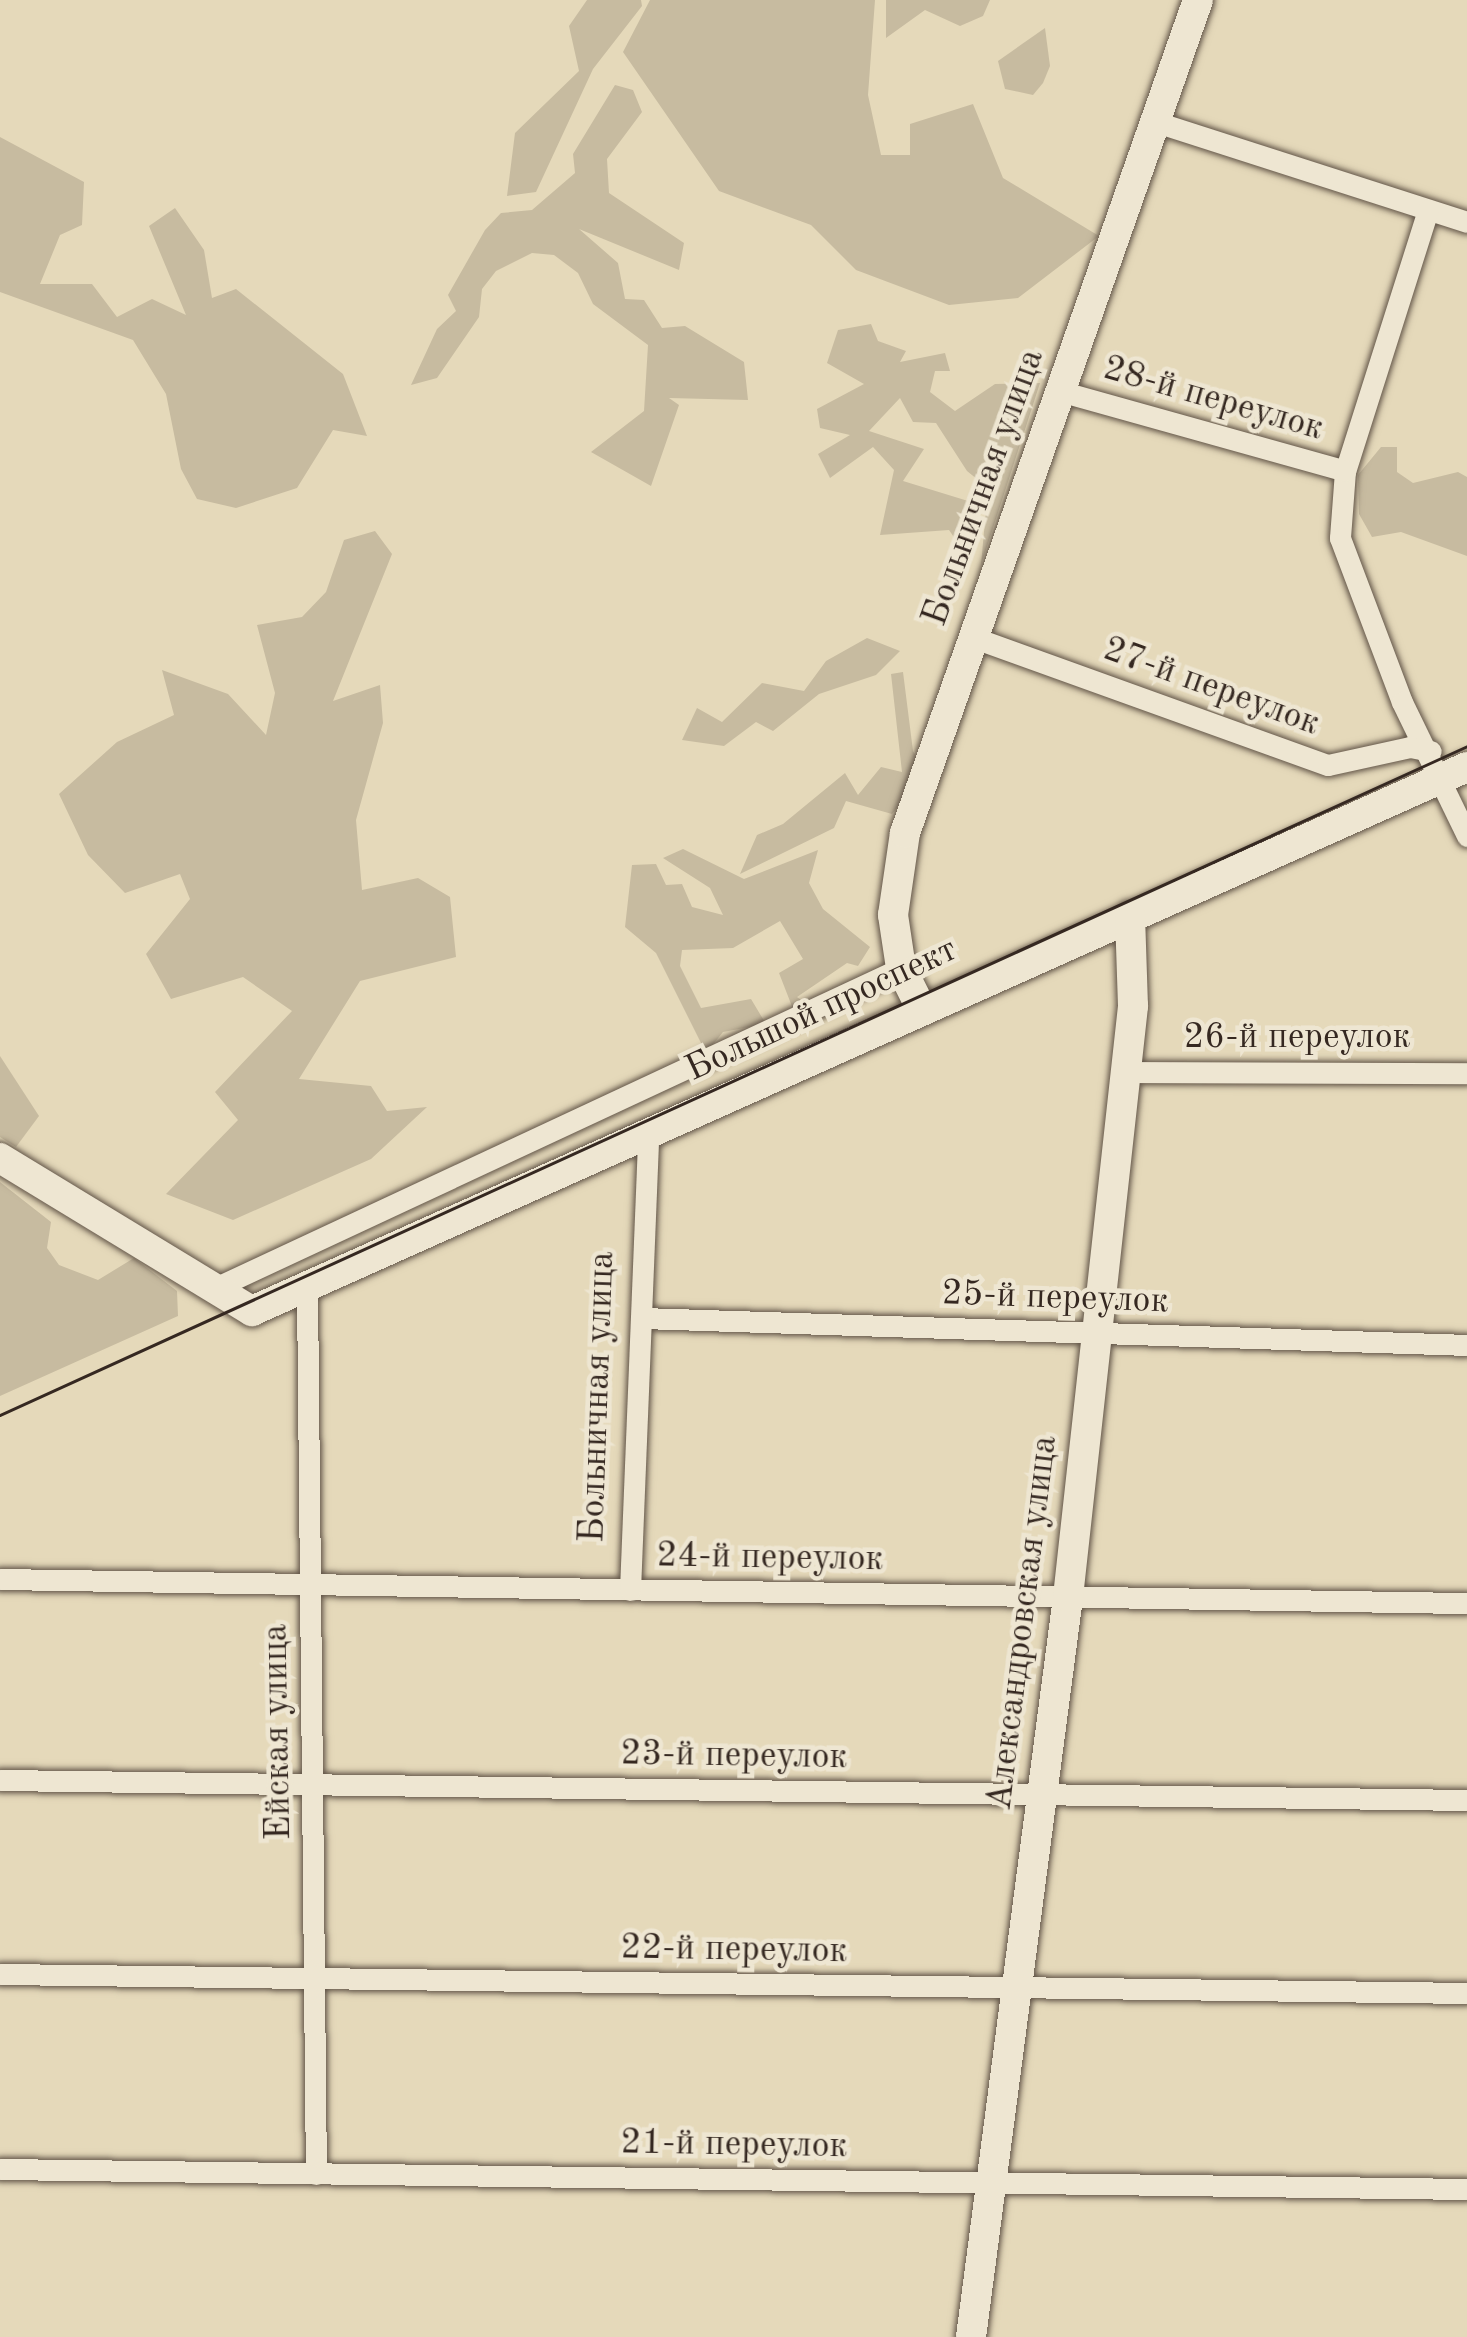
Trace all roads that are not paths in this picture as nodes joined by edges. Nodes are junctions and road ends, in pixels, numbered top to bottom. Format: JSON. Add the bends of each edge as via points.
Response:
{"nodes":[{"id":1,"x":1198,"y":0,"type":"edge"},
{"id":2,"x":1156,"y":122,"type":"junction"},
{"id":3,"x":1428,"y":210,"type":"junction"},
{"id":4,"x":1467,"y":222,"type":"edge"},
{"id":5,"x":1063,"y":392,"type":"junction"},
{"id":6,"x":1345,"y":471,"type":"junction"},
{"id":7,"x":972,"y":637,"type":"junction"},
{"id":8,"x":1448,"y":765,"type":"edge"},
{"id":9,"x":1467,"y":836,"type":"edge"},
{"id":10,"x":1130,"y":916,"type":"junction"},
{"id":11,"x":902,"y":968,"type":"junction"},
{"id":12,"x":920,"y":1006,"type":"junction"},
{"id":13,"x":1126,"y":1072,"type":"junction"},
{"id":14,"x":1467,"y":1073,"type":"edge"},
{"id":15,"x":648,"y":1136,"type":"junction"},
{"id":16,"x":0,"y":1158,"type":"edge"},
{"id":17,"x":215,"y":1288,"type":"junction"},
{"id":18,"x":307,"y":1290,"type":"junction"},
{"id":19,"x":642,"y":1318,"type":"junction"},
{"id":20,"x":1097,"y":1333,"type":"junction"},
{"id":21,"x":1467,"y":1346,"type":"edge"},
{"id":22,"x":0,"y":1580,"type":"edge"},
{"id":23,"x":310,"y":1585,"type":"junction"},
{"id":24,"x":630,"y":1590,"type":"junction"},
{"id":25,"x":1068,"y":1597,"type":"junction"},
{"id":26,"x":1467,"y":1603,"type":"edge"},
{"id":27,"x":0,"y":1780,"type":"edge"},
{"id":28,"x":312,"y":1784,"type":"junction"},
{"id":29,"x":1043,"y":1794,"type":"junction"},
{"id":30,"x":1467,"y":1800,"type":"edge"},
{"id":31,"x":0,"y":1974,"type":"edge"},
{"id":32,"x":314,"y":1978,"type":"junction"},
{"id":33,"x":1018,"y":1988,"type":"junction"},
{"id":34,"x":1467,"y":1994,"type":"edge"},
{"id":35,"x":0,"y":2169,"type":"edge"},
{"id":36,"x":316,"y":2174,"type":"junction"},
{"id":37,"x":993,"y":2183,"type":"junction"},
{"id":38,"x":1467,"y":2189,"type":"edge"},
{"id":39,"x":971,"y":2337,"type":"edge"}],
"edges":[{"from":1,"to":2,"type":"main road","name":"Больничная улица"},
{"from":2,"to":3,"type":"street"},
{"from":2,"to":5,"type":"main road","name":"Больничная улица"},
{"from":3,"to":4,"type":"street"},
{"from":3,"to":6,"type":"street"},
{"from":5,"to":6,"type":"street","name":"28-й переулок"},
{"from":5,"to":7,"type":"main road","name":"Больничная улица"},
{"from":6,"to":8,"type":"street","via":[[1340,538],[1352,579],[1402,702]]},
{"from":7,"to":8,"type":"street","name":"27-й переулок","via":[[1328,765],[1410,747]]},
{"from":7,"to":11,"type":"main road","name":"Больничная улица","via":[[905,833],[893,915]]},
{"from":8,"to":9,"type":"street"},
{"from":8,"to":10,"type":"main road","name":"Большой проспект"},
{"from":10,"to":12,"type":"main road","name":"Большой проспект"},
{"from":10,"to":13,"type":"main road","name":"Александровская улица"},
{"from":11,"to":12,"type":"main road","name":"Больничная улица"},
{"from":11,"to":17,"type":"street","name":"Большой проспект"},
{"from":12,"to":15,"type":"main road","name":"Большой проспект"},
{"from":13,"to":14,"type":"street","name":"26-й переулок"},
{"from":13,"to":20,"type":"main road","name":"Александровская улица"},
{"from":15,"to":18,"type":"main road","name":"Большой проспект"},
{"from":15,"to":19,"type":"street","name":"Больничная улица"},
{"from":16,"to":17,"type":"main road","name":"Большой проспект"},
{"from":17,"to":18,"type":"main road","name":"Большой проспект","via":[[252,1311]]},
{"from":18,"to":23,"type":"street","name":"Ейская улица"},
{"from":19,"to":20,"type":"street","name":"25-й переулок"},
{"from":19,"to":24,"type":"street","name":"Больничная улица"},
{"from":20,"to":21,"type":"street","name":"25-й переулок"},
{"from":20,"to":25,"type":"main road","name":"Александровская улица"},
{"from":22,"to":23,"type":"street","name":"24-й переулок"},
{"from":23,"to":24,"type":"street","name":"24-й переулок"},
{"from":23,"to":28,"type":"street","name":"Ейская улица"},
{"from":24,"to":25,"type":"street","name":"24-й переулок"},
{"from":25,"to":26,"type":"street","name":"24-й переулок"},
{"from":25,"to":29,"type":"main road","name":"Александровская улица"},
{"from":27,"to":28,"type":"street","name":"23-й переулок"},
{"from":28,"to":29,"type":"street","name":"23-й переулок"},
{"from":28,"to":32,"type":"street","name":"Ейская улица"},
{"from":29,"to":30,"type":"street","name":"23-й переулок"},
{"from":29,"to":33,"type":"main road","name":"Александровская улица"},
{"from":31,"to":32,"type":"street","name":"22-й переулок"},
{"from":32,"to":33,"type":"street","name":"22-й переулок"},
{"from":32,"to":36,"type":"street","name":"Ейская улица"},
{"from":33,"to":34,"type":"street","name":"22-й переулок"},
{"from":33,"to":37,"type":"main road","name":"Александровская улица"},
{"from":35,"to":36,"type":"street","name":"21-й переулок"},
{"from":36,"to":37,"type":"street","name":"21-й переулок"},
{"from":37,"to":38,"type":"street","name":"21-й переулок"},
{"from":37,"to":39,"type":"main road","name":"Александровская улица"}]}
